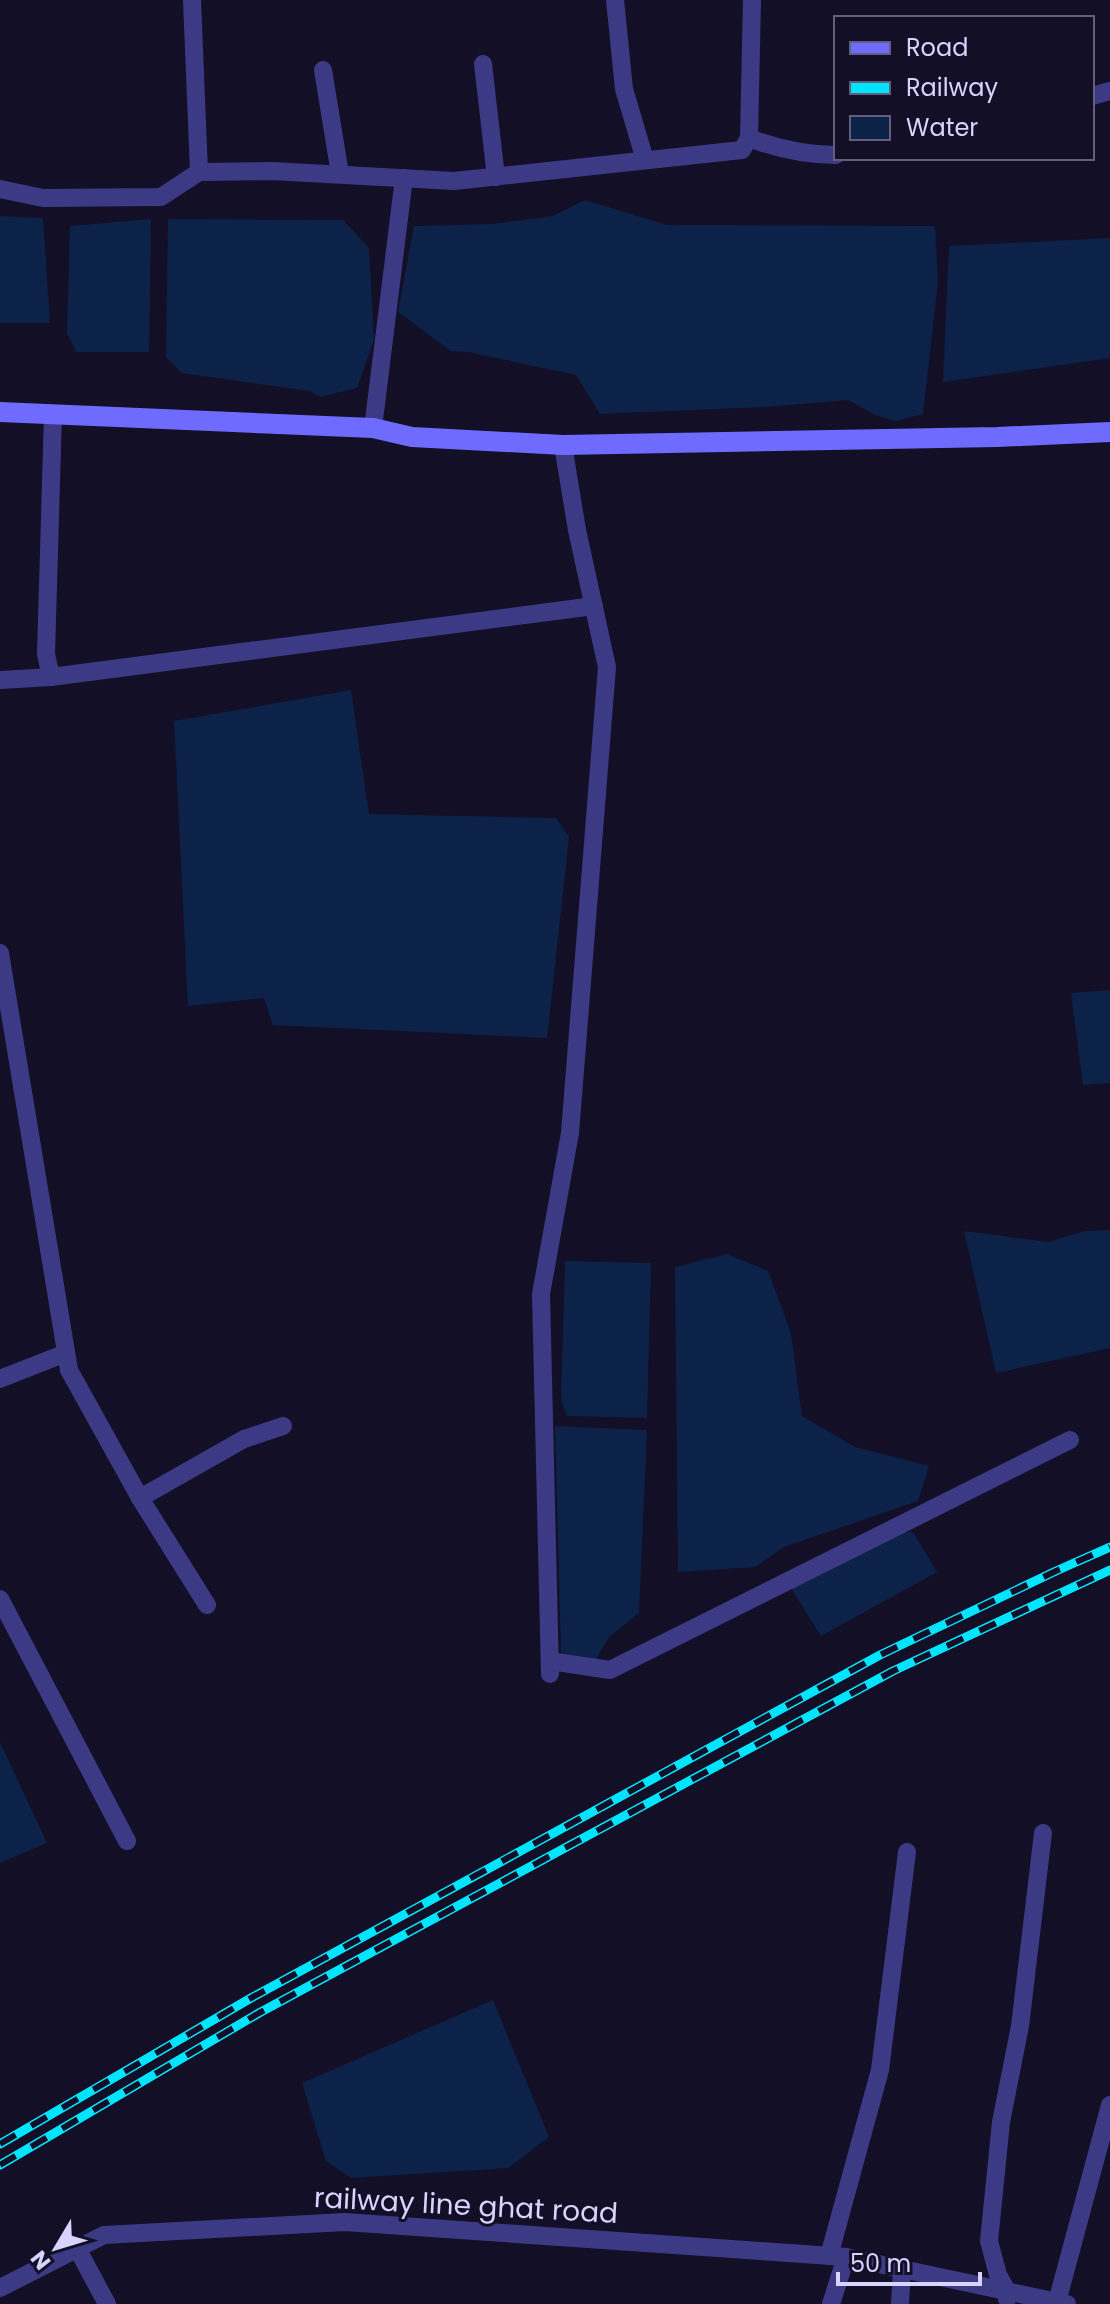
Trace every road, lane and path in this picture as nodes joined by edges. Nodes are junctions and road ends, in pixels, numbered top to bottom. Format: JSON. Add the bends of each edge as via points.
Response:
{"nodes":[{"id":1,"x":192,"y":0,"type":"edge"},
{"id":2,"x":615,"y":0,"type":"edge"},
{"id":3,"x":752,"y":0,"type":"edge"},
{"id":4,"x":483,"y":64,"type":"dead end"},
{"id":5,"x":323,"y":70,"type":"dead end"},
{"id":6,"x":749,"y":138,"type":"junction"},
{"id":7,"x":834,"y":155,"type":"edge"},
{"id":8,"x":645,"y":160,"type":"junction"},
{"id":9,"x":199,"y":172,"type":"junction"},
{"id":10,"x":340,"y":174,"type":"junction"},
{"id":11,"x":496,"y":177,"type":"junction"},
{"id":12,"x":404,"y":178,"type":"junction"},
{"id":13,"x":0,"y":189,"type":"edge"},
{"id":14,"x":0,"y":412,"type":"edge"},
{"id":15,"x":53,"y":414,"type":"junction"},
{"id":16,"x":373,"y":428,"type":"junction"},
{"id":17,"x":1110,"y":432,"type":"edge"},
{"id":18,"x":563,"y":445,"type":"junction"},
{"id":19,"x":594,"y":606,"type":"junction"},
{"id":20,"x":51,"y":677,"type":"junction"},
{"id":21,"x":0,"y":680,"type":"edge"},
{"id":22,"x":0,"y":953,"type":"edge"},
{"id":23,"x":66,"y":1353,"type":"junction"},
{"id":24,"x":0,"y":1379,"type":"edge"},
{"id":25,"x":283,"y":1426,"type":"dead end"},
{"id":26,"x":1070,"y":1440,"type":"dead end"},
{"id":27,"x":140,"y":1498,"type":"junction"},
{"id":28,"x":0,"y":1599,"type":"edge"},
{"id":29,"x":207,"y":1605,"type":"dead end"},
{"id":30,"x":1043,"y":1833,"type":"dead end"},
{"id":31,"x":127,"y":1841,"type":"dead end"},
{"id":32,"x":907,"y":1852,"type":"dead end"},
{"id":33,"x":1110,"y":2105,"type":"edge"},
{"id":34,"x":77,"y":2248,"type":"junction"},
{"id":35,"x":838,"y":2257,"type":"junction"},
{"id":36,"x":902,"y":2269,"type":"junction"},
{"id":37,"x":0,"y":2288,"type":"edge"},
{"id":38,"x":1007,"y":2298,"type":"edge"},
{"id":39,"x":1062,"y":2303,"type":"edge"},
{"id":40,"x":107,"y":2304,"type":"edge"},
{"id":41,"x":831,"y":2304,"type":"edge"},
{"id":42,"x":900,"y":2304,"type":"edge"}],
"edges":[{"from":1,"to":9,"type":"street"},
{"from":2,"to":8,"type":"street","via":[[624,89]]},
{"from":3,"to":6,"type":"street"},
{"from":4,"to":11,"type":"street"},
{"from":5,"to":10,"type":"street"},
{"from":6,"to":7,"type":"street","via":[[779,150]]},
{"from":6,"to":8,"type":"street","via":[[742,150]]},
{"from":8,"to":11,"type":"street"},
{"from":9,"to":10,"type":"street"},
{"from":9,"to":13,"type":"street","via":[[161,197],[43,198]]},
{"from":10,"to":12,"type":"street"},
{"from":11,"to":12,"type":"street"},
{"from":12,"to":16,"type":"street"},
{"from":14,"to":15,"type":"street"},
{"from":15,"to":16,"type":"street"},
{"from":15,"to":20,"type":"street","via":[[46,654]]},
{"from":16,"to":18,"type":"street","via":[[412,437]]},
{"from":17,"to":18,"type":"street"},
{"from":18,"to":19,"type":"street"},
{"from":19,"to":20,"type":"street"},
{"from":19,"to":26,"type":"street","via":[[607,667],[600,771],[570,1133],[541,1294],[550,1668],[610,1670]]},
{"from":20,"to":21,"type":"street"},
{"from":22,"to":23,"type":"street"},
{"from":23,"to":24,"type":"street"},
{"from":23,"to":27,"type":"street","via":[[69,1370]]},
{"from":25,"to":27,"type":"street","via":[[244,1439]]},
{"from":27,"to":29,"type":"street"},
{"from":28,"to":31,"type":"street"},
{"from":30,"to":38,"type":"street","via":[[989,2241]]},
{"from":32,"to":35,"type":"street","via":[[880,2070]]},
{"from":33,"to":39,"type":"street"},
{"from":34,"to":35,"type":"street","name":"railway line ghat road","via":[[104,2235],[345,2222]]},
{"from":34,"to":37,"type":"street","name":"railway line ghat road"},
{"from":34,"to":40,"type":"street"},
{"from":35,"to":36,"type":"street","name":"railway line ghat road"},
{"from":35,"to":41,"type":"street"},
{"from":36,"to":38,"type":"street","name":"railway line ghat road"},
{"from":36,"to":42,"type":"street"},
{"from":38,"to":39,"type":"street","name":"railway line ghat road"}]}
